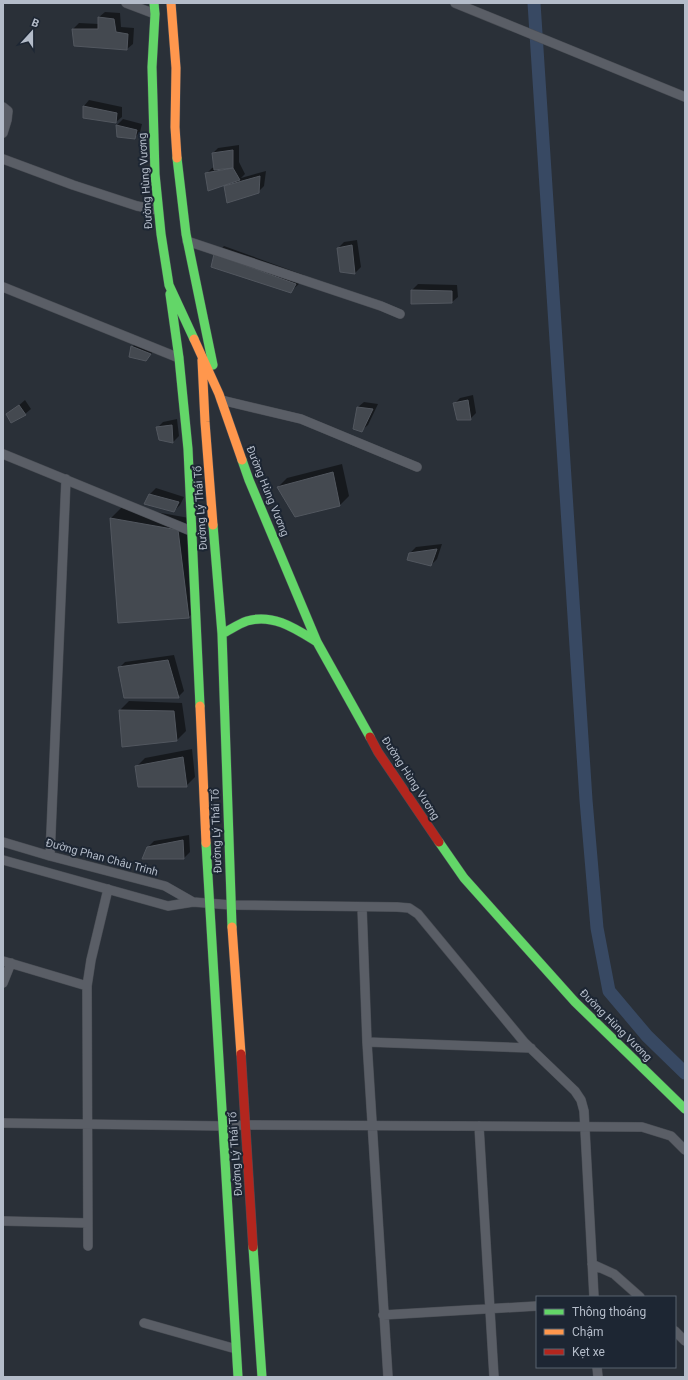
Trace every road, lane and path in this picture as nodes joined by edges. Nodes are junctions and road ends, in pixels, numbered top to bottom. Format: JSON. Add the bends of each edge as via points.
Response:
{"nodes":[{"id":1,"x":126,"y":3,"type":"edge"},
{"id":2,"x":154,"y":3,"type":"edge"},
{"id":3,"x":171,"y":3,"type":"edge"},
{"id":4,"x":455,"y":3,"type":"edge"},
{"id":5,"x":155,"y":14,"type":"junction"},
{"id":6,"x":685,"y":97,"type":"edge"},
{"id":7,"x":3,"y":107,"type":"edge"},
{"id":8,"x":3,"y":133,"type":"edge"},
{"id":9,"x":3,"y":159,"type":"edge"},
{"id":10,"x":158,"y":210,"type":"junction"},
{"id":11,"x":187,"y":241,"type":"junction"},
{"id":12,"x":196,"y":283,"type":"junction"},
{"id":13,"x":169,"y":285,"type":"junction"},
{"id":14,"x":3,"y":287,"type":"edge"},
{"id":15,"x":400,"y":314,"type":"dead end"},
{"id":16,"x":202,"y":357,"type":"junction"},
{"id":17,"x":179,"y":358,"type":"junction"},
{"id":18,"x":220,"y":397,"type":"junction"},
{"id":19,"x":3,"y":454,"type":"edge"},
{"id":20,"x":417,"y":467,"type":"dead end"},
{"id":21,"x":66,"y":479,"type":"junction"},
{"id":22,"x":191,"y":531,"type":"junction"},
{"id":23,"x":208,"y":606,"type":"junction"},
{"id":24,"x":222,"y":634,"type":"junction"},
{"id":25,"x":317,"y":642,"type":"junction"},
{"id":26,"x":3,"y":842,"type":"edge"},
{"id":27,"x":50,"y":856,"type":"junction"},
{"id":28,"x":3,"y":860,"type":"edge"},
{"id":29,"x":108,"y":889,"type":"junction"},
{"id":30,"x":193,"y":902,"type":"junction"},
{"id":31,"x":209,"y":904,"type":"junction"},
{"id":32,"x":231,"y":906,"type":"junction"},
{"id":33,"x":362,"y":907,"type":"junction"},
{"id":34,"x":7,"y":962,"type":"edge"},
{"id":35,"x":3,"y":983,"type":"edge"},
{"id":36,"x":87,"y":986,"type":"junction"},
{"id":37,"x":367,"y":1042,"type":"junction"},
{"id":38,"x":531,"y":1048,"type":"junction"},
{"id":39,"x":685,"y":1109,"type":"edge"},
{"id":40,"x":3,"y":1123,"type":"edge"},
{"id":41,"x":87,"y":1124,"type":"junction"},
{"id":42,"x":245,"y":1125,"type":"junction"},
{"id":43,"x":372,"y":1125,"type":"junction"},
{"id":44,"x":224,"y":1126,"type":"junction"},
{"id":45,"x":479,"y":1126,"type":"junction"},
{"id":46,"x":585,"y":1126,"type":"junction"},
{"id":47,"x":685,"y":1150,"type":"edge"},
{"id":48,"x":3,"y":1221,"type":"edge"},
{"id":49,"x":88,"y":1223,"type":"junction"},
{"id":50,"x":241,"y":1244,"type":"junction"},
{"id":51,"x":88,"y":1246,"type":"dead end"},
{"id":52,"x":592,"y":1264,"type":"junction"},
{"id":53,"x":594,"y":1296,"type":"edge"},
{"id":54,"x":639,"y":1296,"type":"edge"},
{"id":55,"x":536,"y":1306,"type":"edge"},
{"id":56,"x":490,"y":1309,"type":"junction"},
{"id":57,"x":384,"y":1315,"type":"junction"},
{"id":58,"x":144,"y":1323,"type":"dead end"},
{"id":59,"x":676,"y":1333,"type":"edge"},
{"id":60,"x":685,"y":1342,"type":"edge"},
{"id":61,"x":236,"y":1349,"type":"junction"},
{"id":62,"x":260,"y":1349,"type":"junction"},
{"id":63,"x":238,"y":1377,"type":"edge"},
{"id":64,"x":262,"y":1377,"type":"edge"},
{"id":65,"x":388,"y":1377,"type":"edge"},
{"id":66,"x":494,"y":1377,"type":"edge"}],
"edges":[{"from":1,"to":5,"type":"street"},
{"from":2,"to":5,"type":"main road","name":"Đường Hùng Vương"},
{"from":3,"to":11,"type":"main road","name":"Đường Hùng Vương","via":[[176,68],[175,127],[178,174]]},
{"from":4,"to":6,"type":"street"},
{"from":5,"to":10,"type":"main road","name":"Đường Hùng Vương","via":[[152,127]]},
{"from":7,"to":8,"type":"street","via":[[8,111],[8,115]]},
{"from":9,"to":10,"type":"street","via":[[73,185]]},
{"from":10,"to":13,"type":"main road","name":"Đường Hùng Vương"},
{"from":11,"to":12,"type":"main road","name":"Đường Hùng Vương"},
{"from":11,"to":15,"type":"street"},
{"from":12,"to":16,"type":"main road","name":"Đường Lý Thái Tổ"},
{"from":12,"to":18,"type":"main road","name":"Đường Hùng Vương"},
{"from":13,"to":16,"type":"main road","name":"Đường Hùng Vương"},
{"from":13,"to":17,"type":"main road","name":"Đường Lý Thái Tổ"},
{"from":14,"to":17,"type":"street"},
{"from":16,"to":18,"type":"main road","name":"Đường Hùng Vương"},
{"from":16,"to":23,"type":"main road","name":"Đường Lý Thái Tổ"},
{"from":17,"to":22,"type":"main road","name":"Đường Lý Thái Tổ","via":[[188,449]]},
{"from":18,"to":20,"type":"street","via":[[301,419]]},
{"from":18,"to":25,"type":"main road","name":"Đường Hùng Vương","via":[[249,480]]},
{"from":19,"to":21,"type":"street"},
{"from":21,"to":22,"type":"street"},
{"from":21,"to":27,"type":"street"},
{"from":22,"to":23,"type":"main road","name":"Đường Lý Thái Tổ"},
{"from":23,"to":24,"type":"main road","name":"Đường Lý Thái Tổ"},
{"from":23,"to":31,"type":"main road","name":"Đường Lý Thái Tổ"},
{"from":24,"to":25,"type":"main road","via":[[247,621],[262,618],[298,630]]},
{"from":24,"to":32,"type":"main road","name":"Đường Lý Thái Tổ"},
{"from":25,"to":39,"type":"main road","name":"Đường Hùng Vương","via":[[378,752],[464,878],[575,1002]]},
{"from":26,"to":27,"type":"street","name":"Đường Phan Châu Trinh"},
{"from":27,"to":30,"type":"street","name":"Đường Phan Châu Trinh","via":[[165,886]]},
{"from":28,"to":29,"type":"street","name":"Đường Phan Châu Trinh"},
{"from":29,"to":30,"type":"street","name":"Đường Phan Châu Trinh","via":[[168,906]]},
{"from":29,"to":36,"type":"street"},
{"from":30,"to":31,"type":"street","name":"Đường Phan Châu Trinh"},
{"from":31,"to":32,"type":"street","name":"Đường Phan Châu Trinh"},
{"from":31,"to":44,"type":"main road","name":"Đường Lý Thái Tổ"},
{"from":32,"to":33,"type":"street","name":"Đường Phan Châu Trinh"},
{"from":32,"to":42,"type":"main road","name":"Đường Lý Thái Tổ"},
{"from":33,"to":37,"type":"street"},
{"from":33,"to":38,"type":"street","name":"Đường Phan Châu Trinh","via":[[409,908],[418,914]]},
{"from":34,"to":35,"type":"street"},
{"from":34,"to":36,"type":"street"},
{"from":36,"to":41,"type":"street"},
{"from":37,"to":38,"type":"street"},
{"from":37,"to":43,"type":"street"},
{"from":38,"to":46,"type":"street","name":"Đường Phan Châu Trinh","via":[[575,1091],[581,1100]]},
{"from":40,"to":41,"type":"street"},
{"from":41,"to":44,"type":"street"},
{"from":41,"to":49,"type":"street"},
{"from":42,"to":43,"type":"street"},
{"from":42,"to":44,"type":"street"},
{"from":42,"to":50,"type":"main road","name":"Đường Lý Thái Tổ"},
{"from":43,"to":45,"type":"street"},
{"from":43,"to":57,"type":"street"},
{"from":44,"to":50,"type":"main road","name":"Đường Lý Thái Tổ"},
{"from":45,"to":46,"type":"street"},
{"from":45,"to":56,"type":"street"},
{"from":46,"to":47,"type":"street","via":[[642,1127],[672,1136]]},
{"from":46,"to":52,"type":"street","name":"Đường Phan Châu Trinh"},
{"from":48,"to":49,"type":"street"},
{"from":49,"to":51,"type":"street"},
{"from":50,"to":61,"type":"main road","name":"Đường Lý Thái Tổ"},
{"from":50,"to":62,"type":"main road","name":"Đường Lý Thái Tổ"},
{"from":52,"to":53,"type":"street","name":"Đường Phan Châu Trinh"},
{"from":52,"to":54,"type":"street","via":[[614,1274]]},
{"from":55,"to":56,"type":"street"},
{"from":56,"to":57,"type":"street"},
{"from":56,"to":66,"type":"street"},
{"from":57,"to":65,"type":"street"},
{"from":58,"to":61,"type":"street"},
{"from":59,"to":60,"type":"street"},
{"from":61,"to":62,"type":"main road"},
{"from":61,"to":63,"type":"main road","name":"Đường Lý Thái Tổ"},
{"from":62,"to":64,"type":"main road","name":"Đường Lý Thái Tổ"}]}
